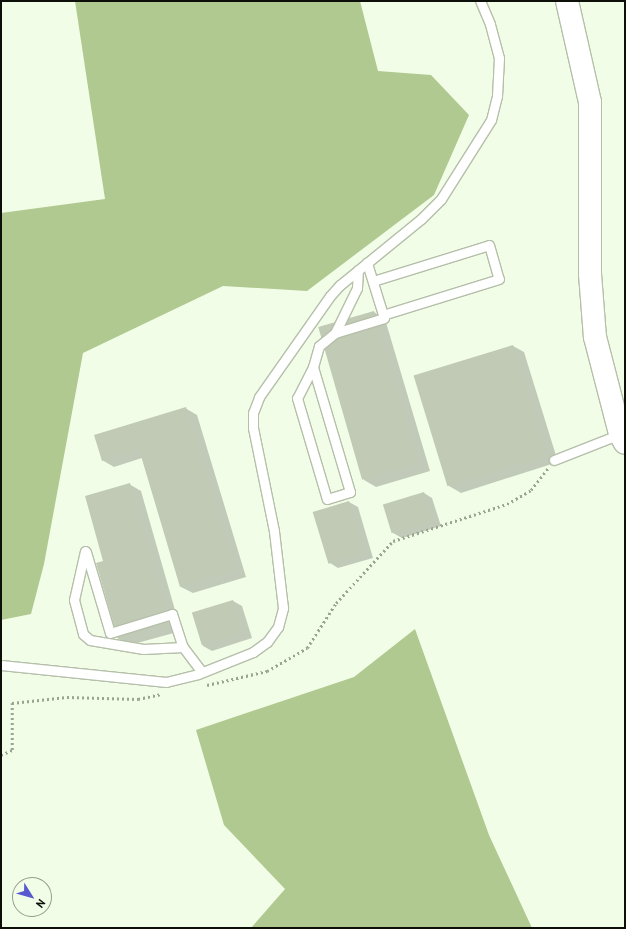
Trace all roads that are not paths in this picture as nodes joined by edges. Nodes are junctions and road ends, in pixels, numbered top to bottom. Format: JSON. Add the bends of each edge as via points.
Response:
{"nodes":[{"id":1,"x":480,"y":1,"type":"edge"},
{"id":2,"x":567,"y":1,"type":"edge"},
{"id":3,"x":367,"y":263,"type":"junction"},
{"id":4,"x":358,"y":270,"type":"junction"},
{"id":5,"x":373,"y":281,"type":"junction"},
{"id":6,"x":383,"y":315,"type":"junction"},
{"id":7,"x":335,"y":333,"type":"junction"},
{"id":8,"x":313,"y":367,"type":"junction"},
{"id":9,"x":622,"y":438,"type":"edge"},
{"id":10,"x":554,"y":460,"type":"dead end"},
{"id":11,"x":183,"y":647,"type":"junction"},
{"id":12,"x":1,"y":665,"type":"edge"},
{"id":13,"x":202,"y":672,"type":"junction"}],
"edges":[{"from":1,"to":3,"type":"lane","via":[[490,24],[499,58],[497,96],[491,120],[441,199],[421,219]]},
{"from":2,"to":9,"type":"street","via":[[590,102],[590,274],[595,337]]},
{"from":3,"to":4,"type":"lane"},
{"from":3,"to":5,"type":"lane"},
{"from":4,"to":7,"type":"lane","via":[[357,288]]},
{"from":4,"to":13,"type":"lane","via":[[330,296],[259,397],[253,413],[253,428],[274,531],[282,608],[278,627],[267,642],[253,652]]},
{"from":5,"to":6,"type":"lane"},
{"from":5,"to":6,"type":"lane","via":[[489,245],[499,280]]},
{"from":6,"to":7,"type":"lane","via":[[384,318]]},
{"from":7,"to":8,"type":"lane","via":[[319,346]]},
{"from":8,"to":8,"type":"lane","via":[[350,492],[327,499],[297,398]]},
{"from":9,"to":10,"type":"lane"},
{"from":11,"to":11,"type":"lane","via":[[143,649],[90,640],[83,634],[74,600],[85,551],[110,633],[172,614]]},
{"from":11,"to":13,"type":"lane"},
{"from":12,"to":13,"type":"lane","via":[[166,682]]}]}
